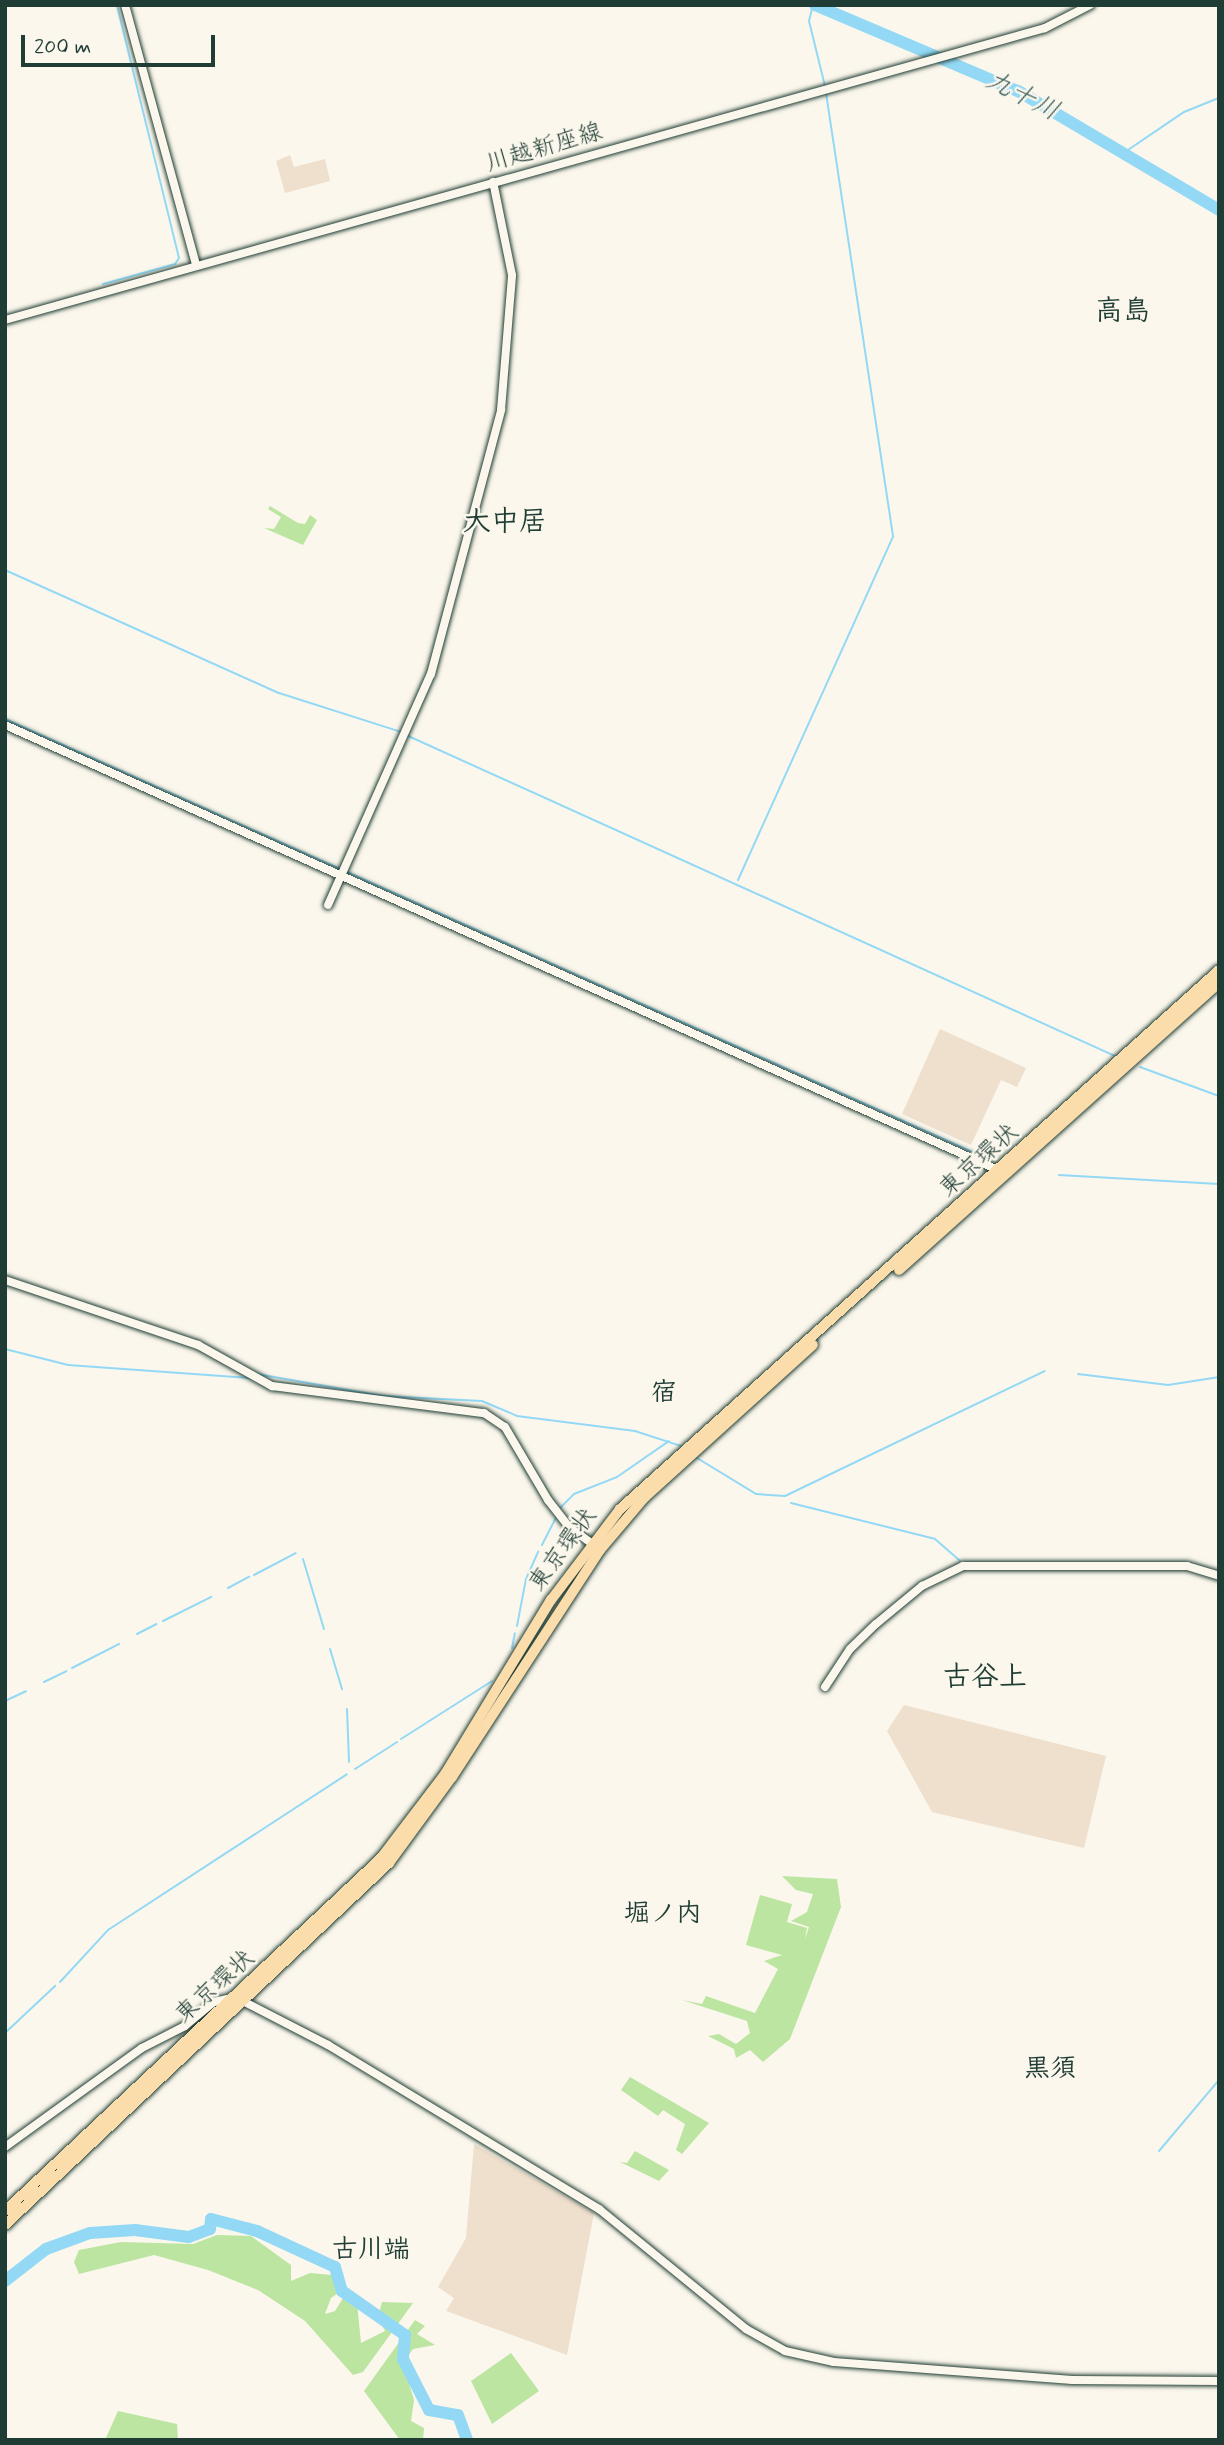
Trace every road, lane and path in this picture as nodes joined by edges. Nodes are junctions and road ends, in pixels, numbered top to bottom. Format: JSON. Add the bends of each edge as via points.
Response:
{"nodes":[{"id":1,"x":125,"y":5,"type":"edge"},
{"id":2,"x":1090,"y":5,"type":"edge"},
{"id":3,"x":493,"y":182,"type":"junction"},
{"id":4,"x":196,"y":265,"type":"junction"},
{"id":5,"x":5,"y":320,"type":"edge"},
{"id":6,"x":5,"y":725,"type":"edge"},
{"id":7,"x":342,"y":876,"type":"junction"},
{"id":8,"x":328,"y":905,"type":"dead end"},
{"id":9,"x":1219,"y":970,"type":"edge"},
{"id":10,"x":1219,"y":984,"type":"edge"},
{"id":11,"x":1004,"y":1174,"type":"junction"},
{"id":12,"x":5,"y":1280,"type":"edge"},
{"id":13,"x":595,"y":1546,"type":"junction"},
{"id":14,"x":1219,"y":1576,"type":"edge"},
{"id":15,"x":825,"y":1687,"type":"dead end"},
{"id":16,"x":239,"y":2000,"type":"junction"},
{"id":17,"x":5,"y":2147,"type":"edge"},
{"id":18,"x":5,"y":2211,"type":"edge"},
{"id":19,"x":5,"y":2225,"type":"edge"},
{"id":20,"x":1219,"y":2381,"type":"edge"}],
"edges":[{"from":1,"to":4,"type":"street"},
{"from":2,"to":3,"type":"street","name":"川越新座線","via":[[1045,28]]},
{"from":3,"to":4,"type":"street","name":"川越新座線"},
{"from":3,"to":7,"type":"street","via":[[512,275],[501,410],[431,674]]},
{"from":4,"to":5,"type":"street","name":"川越新座線"},
{"from":6,"to":7,"type":"street"},
{"from":7,"to":8,"type":"street"},
{"from":7,"to":11,"type":"street"},
{"from":9,"to":11,"type":"highway","name":"東京環状"},
{"from":10,"to":11,"type":"highway","name":"東京環状"},
{"from":11,"to":13,"type":"highway","name":"東京環状","via":[[659,1472]]},
{"from":12,"to":13,"type":"street","via":[[178,1337],[272,1386],[484,1413],[506,1427],[548,1500]]},
{"from":13,"to":16,"type":"highway","name":"東京環状","via":[[396,1854]]},
{"from":14,"to":15,"type":"street","via":[[1186,1566],[963,1566],[922,1586],[876,1624],[850,1649]]},
{"from":16,"to":17,"type":"street","via":[[214,2002],[185,2026],[134,2053]]},
{"from":16,"to":18,"type":"highway","name":"東京環状"},
{"from":16,"to":19,"type":"highway","name":"東京環状"},
{"from":16,"to":20,"type":"street","via":[[351,2058],[599,2209],[746,2329],[785,2351],[834,2362],[1072,2380]]}]}
